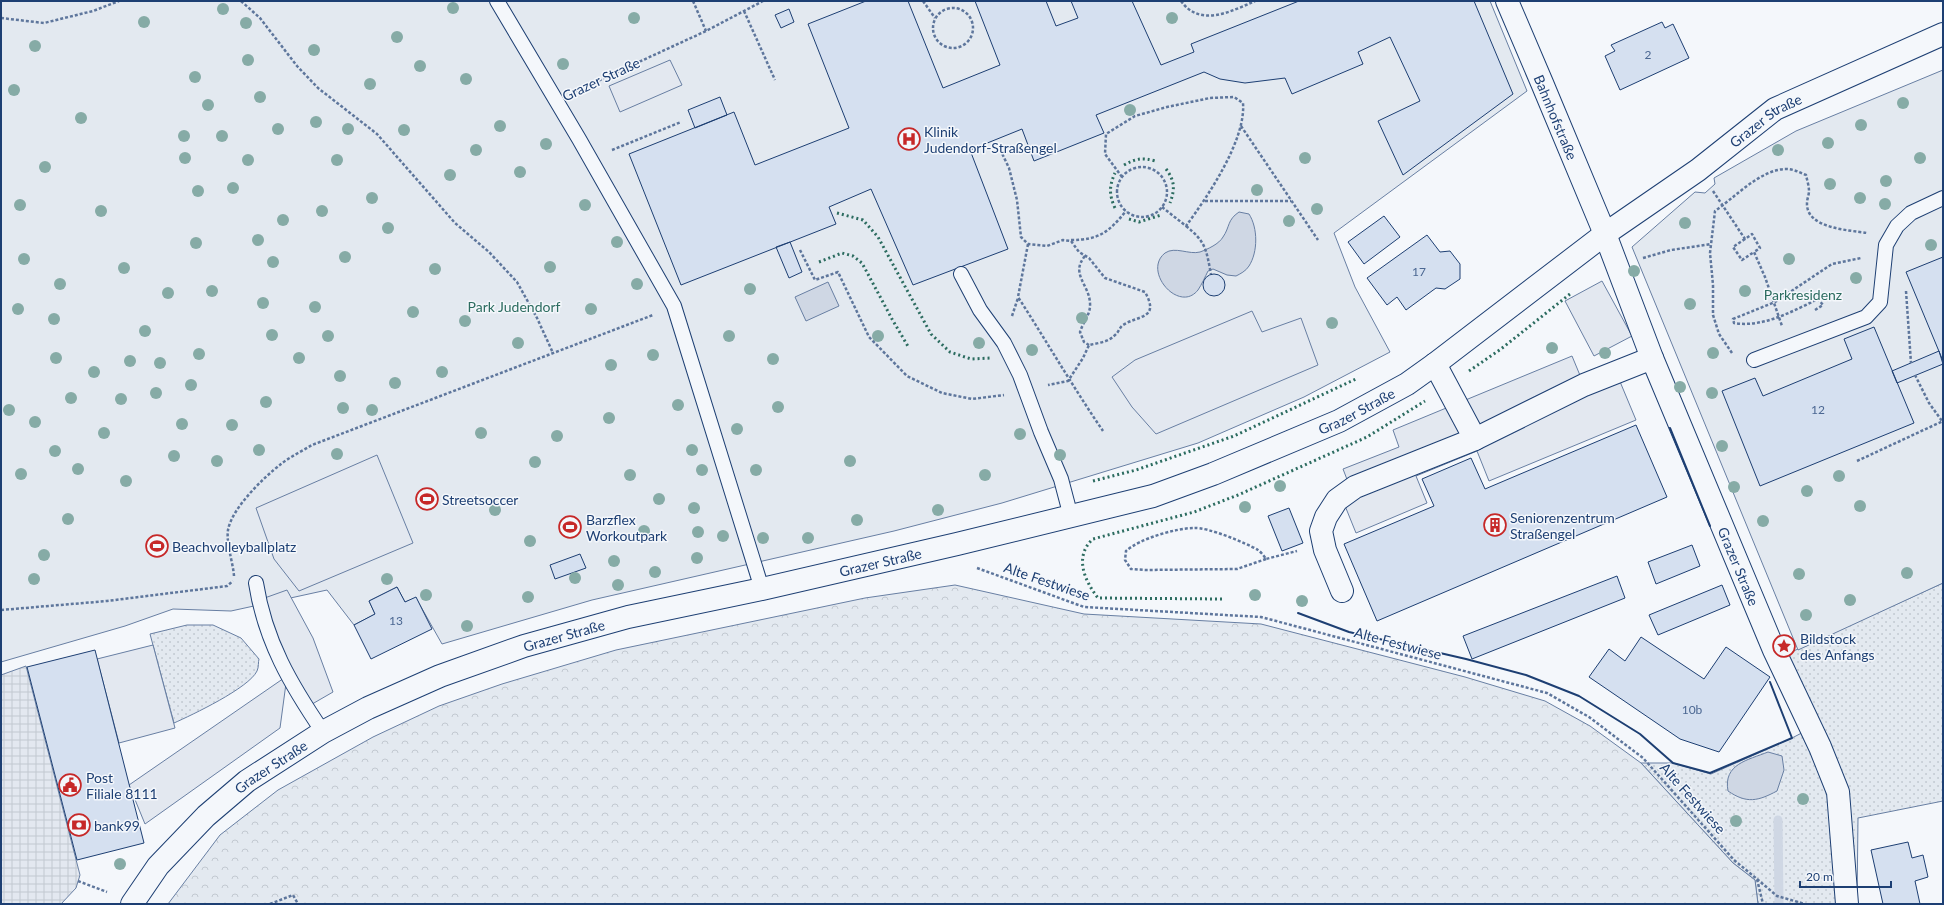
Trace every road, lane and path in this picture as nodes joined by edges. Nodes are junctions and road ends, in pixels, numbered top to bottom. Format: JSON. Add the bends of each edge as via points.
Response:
{"nodes":[{"id":1,"x":119,"y":1,"type":"edge"},
{"id":2,"x":241,"y":1,"type":"edge"},
{"id":3,"x":498,"y":1,"type":"edge"},
{"id":4,"x":693,"y":1,"type":"edge"},
{"id":5,"x":763,"y":1,"type":"edge"},
{"id":6,"x":923,"y":1,"type":"edge"},
{"id":7,"x":1181,"y":1,"type":"edge"},
{"id":8,"x":1255,"y":1,"type":"edge"},
{"id":9,"x":1507,"y":1,"type":"edge"},
{"id":10,"x":744,"y":11,"type":"junction"},
{"id":11,"x":1,"y":18,"type":"edge"},
{"id":12,"x":935,"y":18,"type":"junction"},
{"id":13,"x":706,"y":31,"type":"junction"},
{"id":14,"x":1943,"y":34,"type":"edge"},
{"id":15,"x":775,"y":80,"type":"dead end"},
{"id":16,"x":556,"y":100,"type":"junction"},
{"id":17,"x":681,"y":122,"type":"dead end"},
{"id":18,"x":1241,"y":126,"type":"junction"},
{"id":19,"x":998,"y":145,"type":"dead end"},
{"id":20,"x":591,"y":160,"type":"junction"},
{"id":21,"x":1698,"y":170,"type":"junction"},
{"id":22,"x":1122,"y":177,"type":"junction"},
{"id":23,"x":1943,"y":198,"type":"edge"},
{"id":24,"x":1204,"y":201,"type":"junction"},
{"id":25,"x":1292,"y":201,"type":"junction"},
{"id":26,"x":1723,"y":205,"type":"junction"},
{"id":27,"x":1162,"y":207,"type":"junction"},
{"id":28,"x":1126,"y":211,"type":"junction"},
{"id":29,"x":1186,"y":226,"type":"junction"},
{"id":30,"x":1605,"y":234,"type":"junction"},
{"id":31,"x":1891,"y":236,"type":"junction"},
{"id":32,"x":1744,"y":239,"type":"junction"},
{"id":33,"x":1071,"y":240,"type":"junction"},
{"id":34,"x":1318,"y":240,"type":"dead end"},
{"id":35,"x":1028,"y":244,"type":"junction"},
{"id":36,"x":1711,"y":244,"type":"junction"},
{"id":37,"x":800,"y":250,"type":"dead end"},
{"id":38,"x":1754,"y":252,"type":"junction"},
{"id":39,"x":1085,"y":256,"type":"junction"},
{"id":40,"x":1885,"y":256,"type":"junction"},
{"id":41,"x":1617,"y":264,"type":"junction"},
{"id":42,"x":1211,"y":273,"type":"dead end"},
{"id":43,"x":961,"y":274,"type":"dead end"},
{"id":44,"x":1775,"y":302,"type":"junction"},
{"id":45,"x":674,"y":306,"type":"junction"},
{"id":46,"x":1810,"y":314,"type":"dead end"},
{"id":47,"x":1779,"y":316,"type":"junction"},
{"id":48,"x":1089,"y":345,"type":"junction"},
{"id":49,"x":1793,"y":346,"type":"junction"},
{"id":50,"x":553,"y":353,"type":"junction"},
{"id":51,"x":1652,"y":358,"type":"junction"},
{"id":52,"x":1754,"y":360,"type":"joint"},
{"id":53,"x":1434,"y":364,"type":"junction"},
{"id":54,"x":1915,"y":375,"type":"dead end"},
{"id":55,"x":1068,"y":380,"type":"junction"},
{"id":56,"x":1024,"y":390,"type":"junction"},
{"id":57,"x":1943,"y":421,"type":"edge"},
{"id":58,"x":1102,"y":431,"type":"dead end"},
{"id":59,"x":1475,"y":439,"type":"junction"},
{"id":60,"x":1857,"y":460,"type":"dead end"},
{"id":61,"x":1071,"y":517,"type":"junction"},
{"id":62,"x":1323,"y":539,"type":"junction"},
{"id":63,"x":957,"y":544,"type":"junction"},
{"id":64,"x":1266,"y":559,"type":"junction"},
{"id":65,"x":256,"y":583,"type":"dead end"},
{"id":66,"x":762,"y":589,"type":"junction"},
{"id":67,"x":1342,"y":590,"type":"dead end"},
{"id":68,"x":1,"y":610,"type":"edge"},
{"id":69,"x":323,"y":732,"type":"junction"},
{"id":70,"x":1757,"y":879,"type":"junction"},
{"id":71,"x":78,"y":881,"type":"dead end"},
{"id":72,"x":95,"y":888,"type":"dead end"},
{"id":73,"x":132,"y":904,"type":"edge"},
{"id":74,"x":270,"y":904,"type":"edge"},
{"id":75,"x":298,"y":904,"type":"edge"},
{"id":76,"x":1763,"y":904,"type":"edge"},
{"id":77,"x":1806,"y":904,"type":"edge"},
{"id":78,"x":1847,"y":904,"type":"edge"}],
"edges":[{"from":1,"to":11,"type":"path","via":[[93,11],[44,23]]},
{"from":2,"to":50,"type":"path","via":[[260,18],[297,66],[318,88],[377,134],[455,223],[489,252],[517,282],[538,318]]},
{"from":3,"to":16,"type":"lane","name":"Grazer Straße"},
{"from":4,"to":13,"type":"path"},
{"from":5,"to":10,"type":"path","name":"Grazer Straße"},
{"from":6,"to":12,"type":"path"},
{"from":7,"to":8,"type":"path","via":[[1192,12],[1201,16],[1214,16]]},
{"from":9,"to":30,"type":"main road","name":"Bahnhofstraße"},
{"from":10,"to":13,"type":"path","name":"Grazer Straße"},
{"from":10,"to":15,"type":"path"},
{"from":12,"to":12,"type":"path","via":[[935,38],[945,46],[958,48],[970,40],[973,34],[972,20],[964,10],[958,7],[944,9]]},
{"from":13,"to":16,"type":"path","name":"Grazer Straße"},
{"from":14,"to":21,"type":"main road","name":"Grazer Straße","via":[[1775,109]]},
{"from":16,"to":20,"type":"lane"},
{"from":17,"to":20,"type":"path"},
{"from":18,"to":22,"type":"path","via":[[1243,103],[1234,97],[1210,98],[1135,116],[1106,134],[1106,154]]},
{"from":18,"to":24,"type":"path","via":[[1230,153]]},
{"from":18,"to":25,"type":"path"},
{"from":19,"to":35,"type":"path","via":[[1009,168],[1017,200],[1021,237]]},
{"from":20,"to":45,"type":"lane"},
{"from":21,"to":26,"type":"path"},
{"from":21,"to":30,"type":"main road","name":"Grazer Straße"},
{"from":22,"to":27,"type":"path","via":[[1143,166],[1158,172],[1166,185],[1167,193]]},
{"from":22,"to":28,"type":"path","via":[[1118,183],[1118,198]]},
{"from":23,"to":31,"type":"lane","via":[[1911,213],[1897,226]]},
{"from":24,"to":25,"type":"path"},
{"from":24,"to":29,"type":"path"},
{"from":25,"to":34,"type":"path"},
{"from":26,"to":31,"type":"path","via":[[1767,174],[1785,169],[1794,170],[1806,175],[1810,191],[1806,205],[1813,218],[1824,225],[1842,230]]},
{"from":26,"to":32,"type":"path"},
{"from":26,"to":36,"type":"path","via":[[1715,211]]},
{"from":27,"to":28,"type":"path","via":[[1156,213],[1141,217]]},
{"from":27,"to":29,"type":"path"},
{"from":28,"to":33,"type":"path","via":[[1102,236]]},
{"from":29,"to":42,"type":"path","via":[[1204,245]]},
{"from":30,"to":41,"type":"main road","name":"Grazer Straße"},
{"from":30,"to":53,"type":"main road","name":"Grazer Straße"},
{"from":31,"to":40,"type":"lane","via":[[1886,245]]},
{"from":32,"to":38,"type":"path","via":[[1752,234],[1760,248]]},
{"from":32,"to":38,"type":"path","via":[[1733,247],[1742,260]]},
{"from":33,"to":35,"type":"path","via":[[1047,246]]},
{"from":33,"to":39,"type":"path"},
{"from":35,"to":55,"type":"path","via":[[1018,298]]},
{"from":36,"to":41,"type":"path","via":[[1671,250]]},
{"from":36,"to":52,"type":"path","via":[[1713,314],[1719,334],[1732,353]]},
{"from":37,"to":56,"type":"path","via":[[815,280],[838,272],[869,338],[907,376],[942,394],[972,399]]},
{"from":38,"to":44,"type":"path"},
{"from":39,"to":48,"type":"path","via":[[1079,262],[1078,269],[1088,292],[1090,307],[1080,332],[1084,342]]},
{"from":39,"to":48,"type":"path","via":[[1105,278],[1145,292],[1151,306],[1148,313],[1120,327],[1116,335]]},
{"from":40,"to":44,"type":"path","via":[[1832,264]]},
{"from":40,"to":49,"type":"lane","via":[[1880,302],[1866,316]]},
{"from":41,"to":51,"type":"main road","name":"Grazer Straße"},
{"from":43,"to":56,"type":"lane","via":[[980,310],[1004,343],[1020,375]]},
{"from":44,"to":47,"type":"path"},
{"from":44,"to":47,"type":"path","via":[[1733,319],[1734,324],[1746,325]]},
{"from":45,"to":50,"type":"path"},
{"from":45,"to":66,"type":"lane"},
{"from":46,"to":47,"type":"path","via":[[1823,305],[1818,299]]},
{"from":47,"to":49,"type":"path"},
{"from":48,"to":55,"type":"path","via":[[1084,358]]},
{"from":49,"to":52,"type":"lane"},
{"from":50,"to":68,"type":"path","via":[[312,445],[280,465],[258,485],[230,523],[228,532],[234,575],[233,582],[227,586],[107,601]]},
{"from":51,"to":59,"type":"main road","via":[[1584,385]]},
{"from":51,"to":78,"type":"main road","name":"Grazer Straße","via":[[1774,650],[1820,747],[1838,792]]},
{"from":53,"to":59,"type":"main road"},
{"from":53,"to":61,"type":"main road","name":"Grazer Straße","via":[[1407,384],[1339,421],[1213,474],[1153,496]]},
{"from":54,"to":57,"type":"path","via":[[1929,402]]},
{"from":55,"to":56,"type":"path"},
{"from":55,"to":58,"type":"path"},
{"from":56,"to":61,"type":"lane","via":[[1061,479]]},
{"from":57,"to":60,"type":"path"},
{"from":59,"to":62,"type":"main road","via":[[1355,487],[1333,505],[1321,531]]},
{"from":61,"to":63,"type":"main road","name":"Grazer Straße"},
{"from":62,"to":64,"type":"path","via":[[1291,554]]},
{"from":62,"to":67,"type":"main road"},
{"from":63,"to":66,"type":"main road","name":"Grazer Straße"},
{"from":63,"to":70,"type":"path","name":"Alte Festwiese","via":[[962,562],[1084,607],[1261,617],[1547,693],[1589,717],[1643,758],[1734,860]]},
{"from":64,"to":64,"type":"path","via":[[1260,551],[1209,530],[1195,528],[1144,539],[1126,551],[1125,560],[1131,568],[1145,570],[1237,569]]},
{"from":65,"to":69,"type":"lane","via":[[276,653],[287,676]]},
{"from":66,"to":69,"type":"main road","name":"Grazer Straße","via":[[628,617],[524,646],[440,676],[368,708]]},
{"from":69,"to":73,"type":"main road","name":"Grazer Straße","via":[[247,781],[206,816],[158,866]]},
{"from":70,"to":76,"type":"path"},
{"from":70,"to":77,"type":"path","via":[[1777,896]]},
{"from":71,"to":72,"type":"path"},
{"from":74,"to":75,"type":"path","via":[[293,895]]}]}
